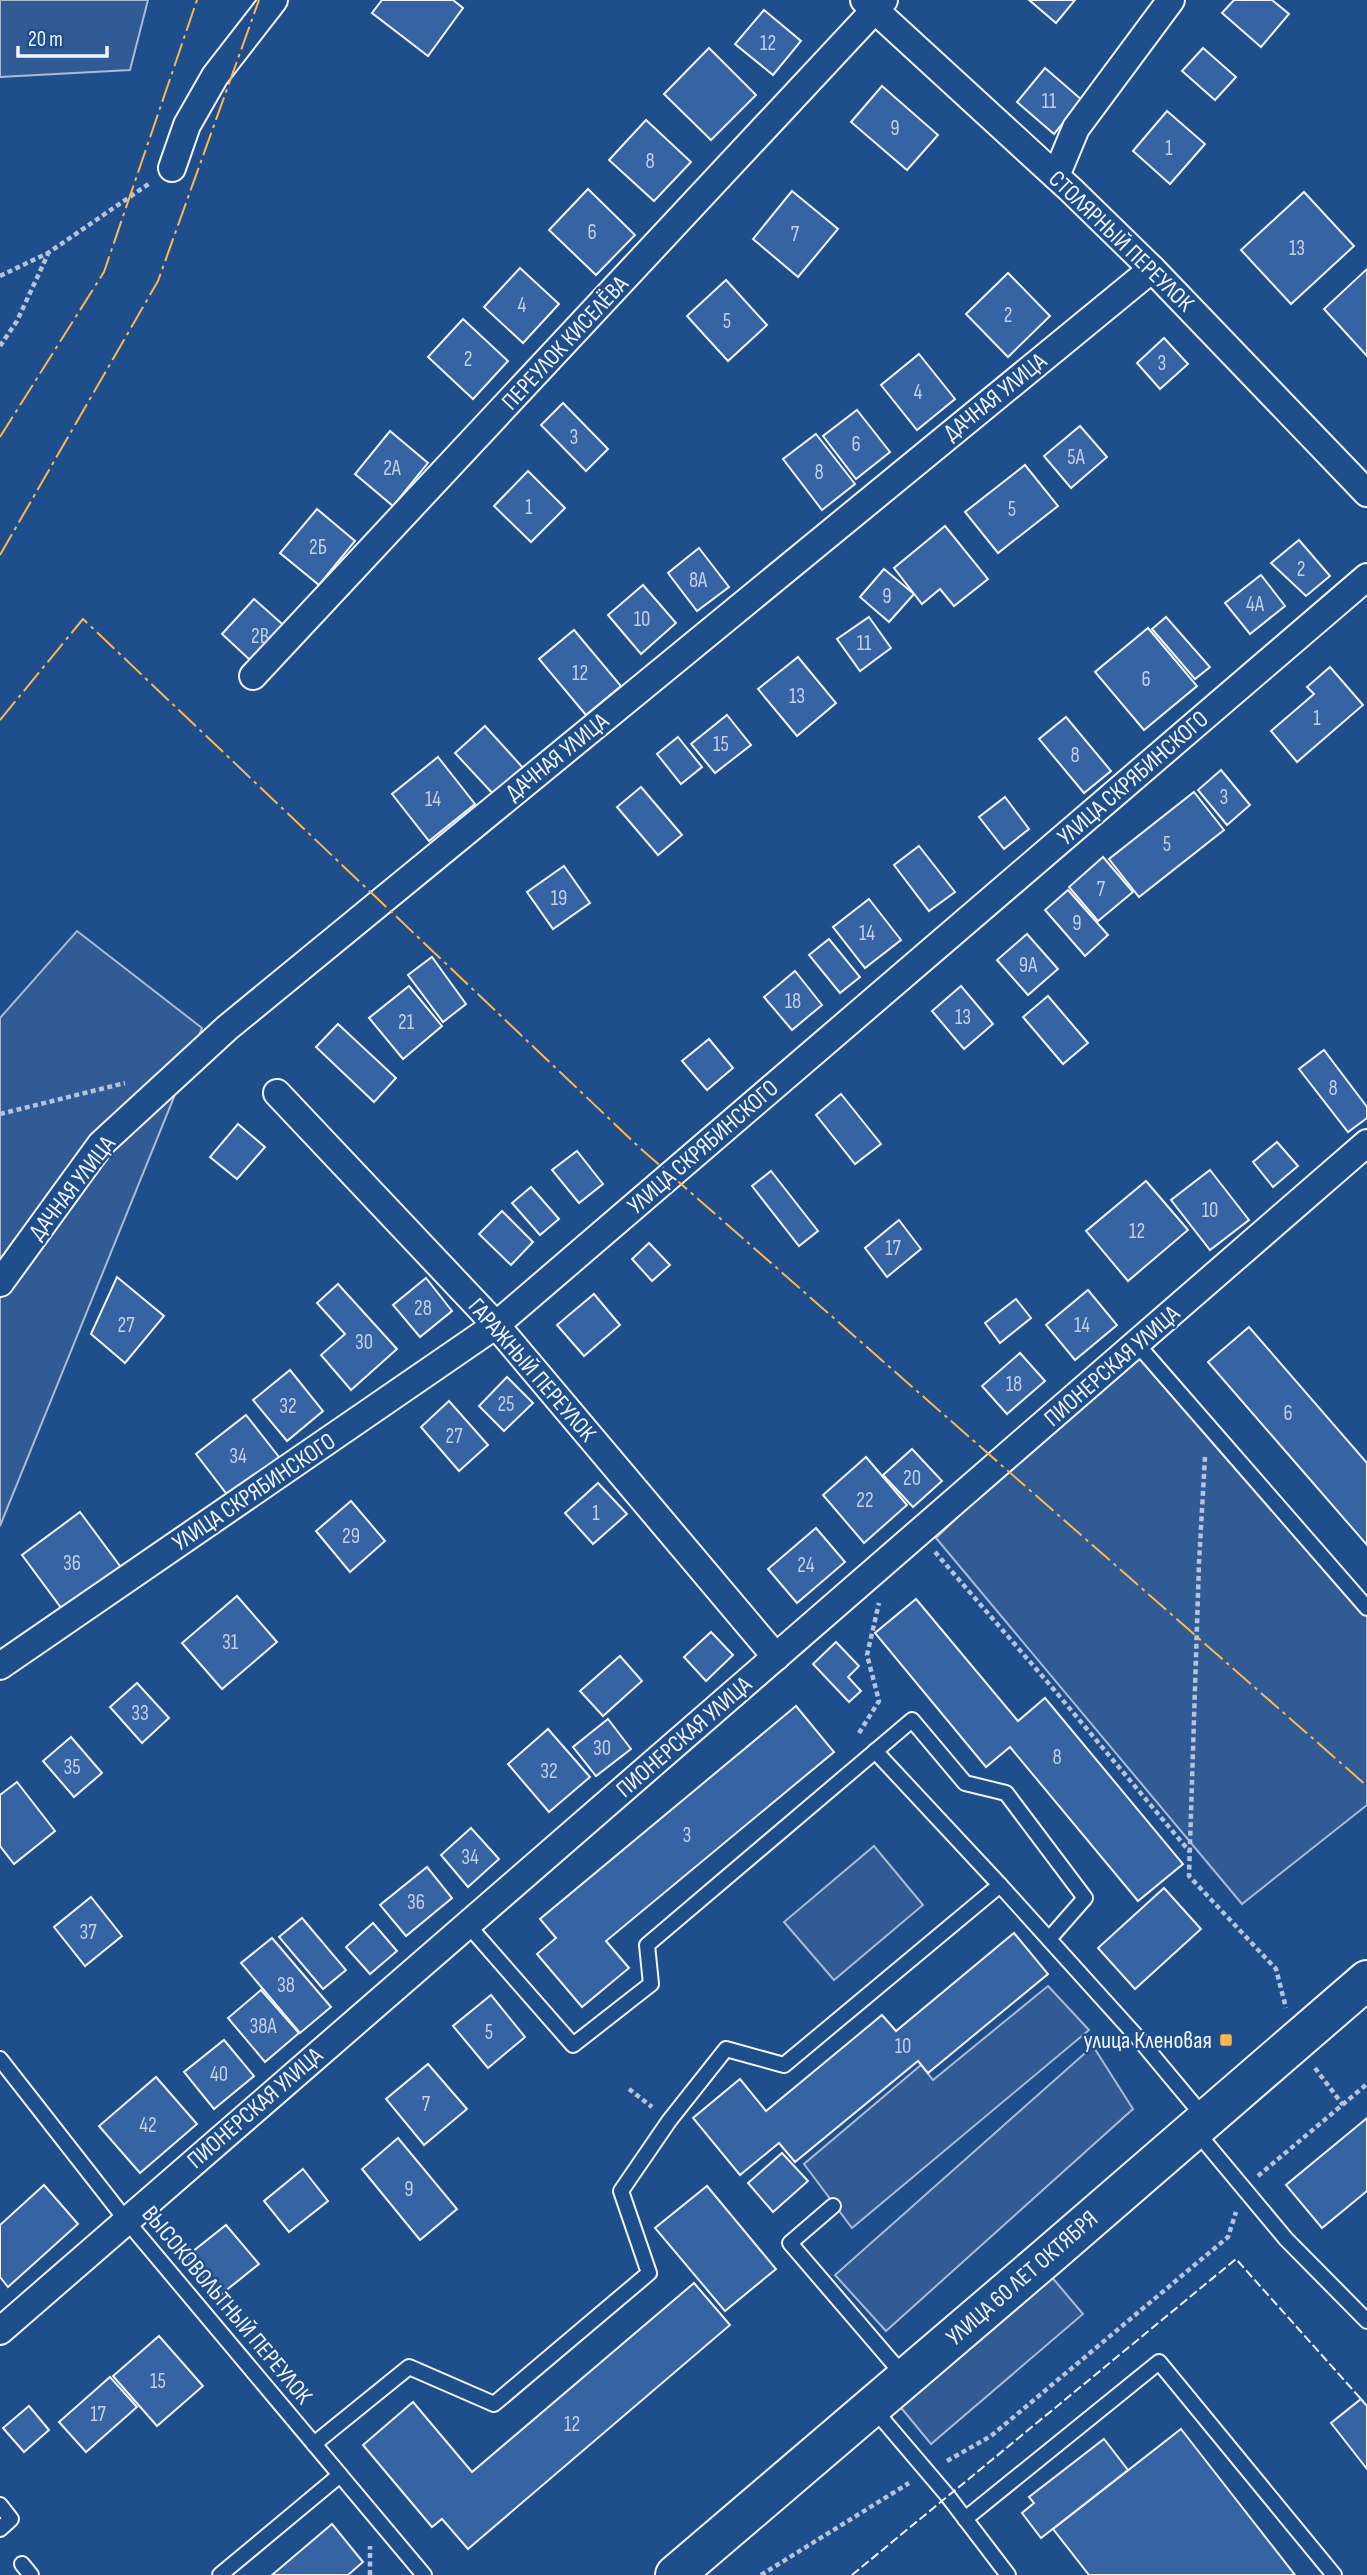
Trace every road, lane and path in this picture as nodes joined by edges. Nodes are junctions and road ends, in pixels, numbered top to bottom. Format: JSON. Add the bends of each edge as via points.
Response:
{"nodes":[{"id":1,"x":274,"y":0,"type":"edge"},
{"id":2,"x":1171,"y":0,"type":"edge"},
{"id":3,"x":875,"y":3,"type":"edge"},
{"id":4,"x":172,"y":168,"type":"joint"},
{"id":5,"x":1055,"y":176,"type":"junction"},
{"id":6,"x":48,"y":253,"type":"junction"},
{"id":7,"x":1152,"y":269,"type":"junction"},
{"id":8,"x":0,"y":276,"type":"edge"},
{"id":9,"x":0,"y":346,"type":"edge"},
{"id":10,"x":1367,"y":493,"type":"edge"},
{"id":11,"x":1367,"y":577,"type":"edge"},
{"id":12,"x":253,"y":676,"type":"dead end"},
{"id":13,"x":181,"y":1071,"type":"junction"},
{"id":14,"x":277,"y":1093,"type":"dead end"},
{"id":15,"x":0,"y":1114,"type":"edge"},
{"id":16,"x":1367,"y":1143,"type":"edge"},
{"id":17,"x":0,"y":1283,"type":"edge"},
{"id":18,"x":496,"y":1325,"type":"junction"},
{"id":19,"x":1137,"y":1344,"type":"junction"},
{"id":20,"x":1207,"y":1425,"type":"junction"},
{"id":21,"x":918,"y":1534,"type":"junction"},
{"id":22,"x":890,"y":1558,"type":"junction"},
{"id":23,"x":1367,"y":1608,"type":"edge"},
{"id":24,"x":776,"y":1657,"type":"junction"},
{"id":25,"x":0,"y":1666,"type":"edge"},
{"id":26,"x":859,"y":1733,"type":"dead end"},
{"id":27,"x":875,"y":1751,"type":"junction"},
{"id":28,"x":1190,"y":1853,"type":"junction"},
{"id":29,"x":1000,"y":1885,"type":"junction"},
{"id":30,"x":467,"y":1924,"type":"junction"},
{"id":31,"x":1049,"y":1939,"type":"junction"},
{"id":32,"x":1367,"y":1980,"type":"edge"},
{"id":33,"x":1295,"y":2042,"type":"junction"},
{"id":34,"x":0,"y":2059,"type":"edge"},
{"id":35,"x":1367,"y":2084,"type":"edge"},
{"id":36,"x":629,"y":2089,"type":"dead end"},
{"id":37,"x":1343,"y":2105,"type":"junction"},
{"id":38,"x":669,"y":2120,"type":"junction"},
{"id":39,"x":1199,"y":2123,"type":"junction"},
{"id":40,"x":1243,"y":2188,"type":"junction"},
{"id":41,"x":833,"y":2206,"type":"dead end"},
{"id":42,"x":126,"y":2220,"type":"junction"},
{"id":43,"x":1367,"y":2321,"type":"edge"},
{"id":44,"x":0,"y":2331,"type":"edge"},
{"id":45,"x":905,"y":2378,"type":"junction"},
{"id":46,"x":872,"y":2406,"type":"junction"},
{"id":47,"x":314,"y":2444,"type":"junction"},
{"id":48,"x":927,"y":2472,"type":"junction"},
{"id":49,"x":340,"y":2475,"type":"junction"},
{"id":50,"x":0,"y":2505,"type":"edge"},
{"id":51,"x":965,"y":2519,"type":"junction"},
{"id":52,"x":0,"y":2529,"type":"edge"},
{"id":53,"x":220,"y":2575,"type":"edge"},
{"id":54,"x":424,"y":2575,"type":"edge"},
{"id":55,"x":675,"y":2575,"type":"edge"},
{"id":56,"x":761,"y":2575,"type":"edge"},
{"id":57,"x":1008,"y":2575,"type":"edge"},
{"id":58,"x":1334,"y":2575,"type":"edge"}],
"edges":[{"from":1,"to":4,"type":"street","via":[[215,76],[187,125]]},
{"from":2,"to":5,"type":"street","via":[[1076,128]]},
{"from":3,"to":5,"type":"street","name":"СТОЛЯРНЫЙ ПЕРЕУЛОК"},
{"from":3,"to":12,"type":"street","name":"ПЕРЕУЛОК КИСЕЛЁВА"},
{"from":4,"to":6,"type":"path"},
{"from":5,"to":7,"type":"street","name":"СТОЛЯРНЫЙ ПЕРЕУЛОК"},
{"from":6,"to":8,"type":"path"},
{"from":6,"to":9,"type":"path","via":[[17,321]]},
{"from":7,"to":10,"type":"street","name":"СТОЛЯРНЫЙ ПЕРЕУЛОК"},
{"from":7,"to":13,"type":"street","name":"ДАЧНАЯ УЛИЦА","via":[[237,1019]]},
{"from":11,"to":18,"type":"street","name":"УЛИЦА СКРЯБИНСКОГО"},
{"from":13,"to":15,"type":"path"},
{"from":13,"to":17,"type":"street","name":"ДАЧНАЯ УЛИЦА","via":[[101,1144]]},
{"from":14,"to":18,"type":"street","name":"ГАРАЖНЫЙ ПЕРЕУЛОК"},
{"from":16,"to":19,"type":"street","name":"ПИОНЕРСКАЯ УЛИЦА"},
{"from":18,"to":24,"type":"street","name":"ГАРАЖНЫЙ ПЕРЕУЛОК"},
{"from":18,"to":25,"type":"street","name":"УЛИЦА СКРЯБИНСКОГО"},
{"from":19,"to":20,"type":"lane"},
{"from":19,"to":21,"type":"street","name":"ПИОНЕРСКАЯ УЛИЦА"},
{"from":20,"to":23,"type":"lane"},
{"from":20,"to":28,"type":"path"},
{"from":21,"to":22,"type":"street","name":"ПИОНЕРСКАЯ УЛИЦА"},
{"from":21,"to":28,"type":"path"},
{"from":22,"to":24,"type":"street","name":"ПИОНЕРСКАЯ УЛИЦА"},
{"from":22,"to":26,"type":"path","via":[[867,1655],[879,1701]]},
{"from":24,"to":30,"type":"street","name":"ПИОНЕРСКАЯ УЛИЦА"},
{"from":27,"to":29,"type":"lane"},
{"from":27,"to":30,"type":"lane","via":[[647,1945],[651,1984],[573,2045]]},
{"from":27,"to":31,"type":"lane","via":[[912,1720],[965,1783],[1006,1793],[1085,1898]]},
{"from":28,"to":33,"type":"path","via":[[1189,1876],[1276,1969]]},
{"from":29,"to":31,"type":"lane"},
{"from":29,"to":38,"type":"lane","via":[[784,2065],[726,2049]]},
{"from":30,"to":42,"type":"street","name":"ПИОНЕРСКАЯ УЛИЦА"},
{"from":31,"to":39,"type":"lane","via":[[1139,2039]]},
{"from":32,"to":33,"type":"main road","name":"УЛИЦА 60 ЛЕТ ОКТЯБРЯ"},
{"from":33,"to":37,"type":"path"},
{"from":33,"to":39,"type":"main road","name":"УЛИЦА 60 ЛЕТ ОКТЯБРЯ"},
{"from":34,"to":42,"type":"lane","name":"ВЫСОКОВОЛЬТНЫЙ ПЕРЕУЛОК"},
{"from":35,"to":37,"type":"path"},
{"from":36,"to":38,"type":"path"},
{"from":37,"to":40,"type":"path"},
{"from":38,"to":47,"type":"lane","via":[[621,2191],[649,2273],[494,2404],[409,2367]]},
{"from":39,"to":40,"type":"lane"},
{"from":39,"to":45,"type":"main road","name":"УЛИЦА 60 ЛЕТ ОКТЯБРЯ"},
{"from":40,"to":43,"type":"lane"},
{"from":40,"to":48,"type":"path","via":[[1228,2237],[991,2436]]},
{"from":41,"to":45,"type":"lane","via":[[790,2243]]},
{"from":42,"to":44,"type":"street","name":"ПИОНЕРСКАЯ УЛИЦА"},
{"from":42,"to":47,"type":"lane","name":"ВЫСОКОВОЛЬТНЫЙ ПЕРЕУЛОК"},
{"from":45,"to":46,"type":"main road","name":"УЛИЦА 60 ЛЕТ ОКТЯБРЯ"},
{"from":46,"to":48,"type":"lane"},
{"from":46,"to":55,"type":"main road","name":"УЛИЦА 60 ЛЕТ ОКТЯБРЯ"},
{"from":47,"to":49,"type":"lane","name":"ВЫСОКОВОЛЬТНЫЙ ПЕРЕУЛОК"},
{"from":48,"to":51,"type":"lane"},
{"from":48,"to":56,"type":"path"},
{"from":49,"to":53,"type":"lane"},
{"from":49,"to":54,"type":"lane","name":"ВЫСОКОВОЛЬТНЫЙ ПЕРЕУЛОК"},
{"from":50,"to":52,"type":"lane","via":[[11,2519]]},
{"from":51,"to":57,"type":"lane"},
{"from":51,"to":58,"type":"lane","via":[[1159,2362]]}]}
